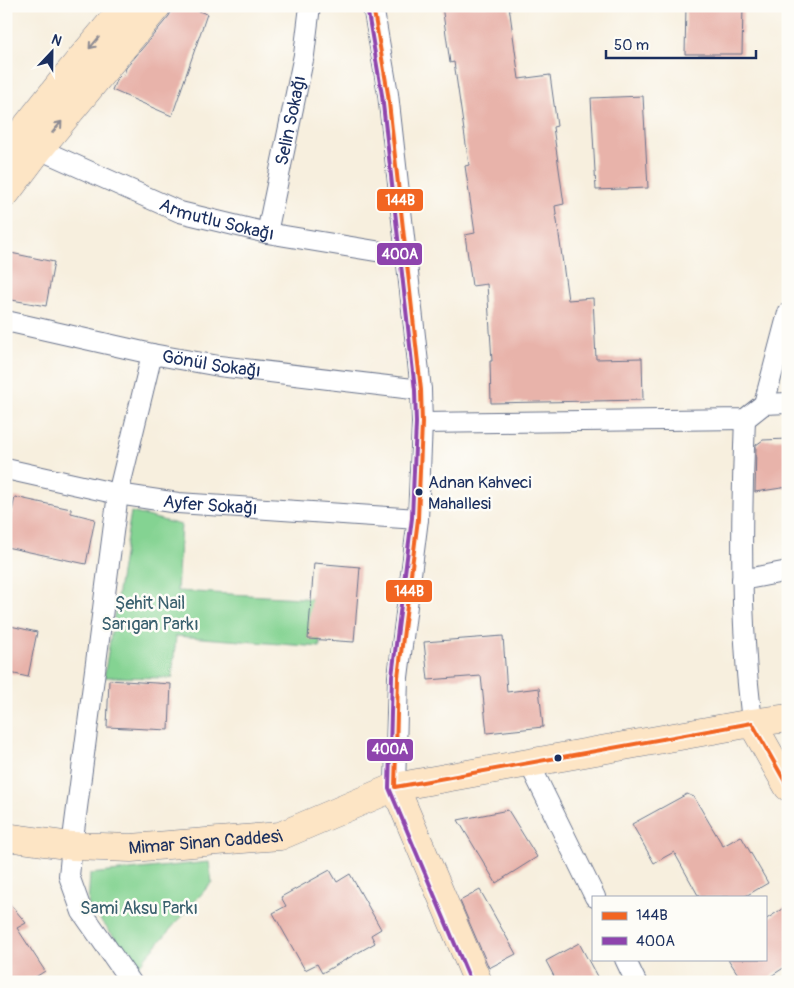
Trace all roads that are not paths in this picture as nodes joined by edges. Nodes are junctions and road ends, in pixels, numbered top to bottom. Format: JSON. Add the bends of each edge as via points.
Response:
{"nodes":[{"id":1,"x":125,"y":6,"type":"edge"},
{"id":2,"x":157,"y":6,"type":"edge"},
{"id":3,"x":310,"y":6,"type":"edge"},
{"id":4,"x":373,"y":6,"type":"edge"},
{"id":5,"x":39,"y":149,"type":"junction"},
{"id":6,"x":6,"y":152,"type":"edge"},
{"id":7,"x":6,"y":194,"type":"edge"},
{"id":8,"x":267,"y":233,"type":"junction"},
{"id":9,"x":406,"y":256,"type":"junction"},
{"id":10,"x":788,"y":313,"type":"edge"},
{"id":11,"x":6,"y":321,"type":"edge"},
{"id":12,"x":152,"y":354,"type":"junction"},
{"id":13,"x":421,"y":390,"type":"junction"},
{"id":14,"x":788,"y":403,"type":"edge"},
{"id":15,"x":764,"y":404,"type":"junction"},
{"id":16,"x":745,"y":419,"type":"junction"},
{"id":17,"x":422,"y":423,"type":"junction"},
{"id":18,"x":6,"y":469,"type":"edge"},
{"id":19,"x":118,"y":494,"type":"junction"},
{"id":20,"x":418,"y":519,"type":"junction"},
{"id":21,"x":788,"y":571,"type":"edge"},
{"id":22,"x":742,"y":580,"type":"junction"},
{"id":23,"x":788,"y":718,"type":"edge"},
{"id":24,"x":752,"y":723,"type":"junction"},
{"id":25,"x":530,"y":763,"type":"junction"},
{"id":26,"x":395,"y":787,"type":"junction"},
{"id":27,"x":788,"y":787,"type":"edge"},
{"id":28,"x":6,"y":836,"type":"edge"},
{"id":29,"x":72,"y":846,"type":"junction"},
{"id":30,"x":594,"y":896,"type":"edge"},
{"id":31,"x":625,"y":960,"type":"edge"},
{"id":32,"x":131,"y":982,"type":"edge"},
{"id":33,"x":478,"y":982,"type":"edge"},
{"id":34,"x":636,"y":982,"type":"edge"}],
"edges":[{"from":1,"to":6,"type":"street","one_way":true},
{"from":5,"to":2,"type":"street","one_way":true},
{"from":3,"to":8,"type":"street","name":"Selin Sokağı","via":[[304,56]]},
{"from":4,"to":9,"type":"street","via":[[388,94]]},
{"from":5,"to":7,"type":"street"},
{"from":5,"to":8,"type":"street","name":"Armutlu Sokağı","via":[[180,212]]},
{"from":8,"to":9,"type":"street","name":"Armutlu Sokağı"},
{"from":9,"to":13,"type":"street"},
{"from":10,"to":15,"type":"street"},
{"from":11,"to":12,"type":"street","name":"Gönül Sokağı"},
{"from":12,"to":13,"type":"street","name":"Gönül Sokağı","via":[[219,366]]},
{"from":12,"to":19,"type":"street"},
{"from":13,"to":17,"type":"street"},
{"from":14,"to":15,"type":"street"},
{"from":15,"to":16,"type":"street"},
{"from":16,"to":17,"type":"street"},
{"from":16,"to":22,"type":"street"},
{"from":17,"to":20,"type":"street"},
{"from":18,"to":19,"type":"street","name":"Ayfer Sokağı"},
{"from":19,"to":20,"type":"street","name":"Ayfer Sokağı","via":[[178,503]]},
{"from":19,"to":29,"type":"street"},
{"from":20,"to":26,"type":"street","via":[[398,677]]},
{"from":21,"to":22,"type":"street"},
{"from":22,"to":24,"type":"street"},
{"from":23,"to":24,"type":"street"},
{"from":24,"to":25,"type":"street","name":"Mimar Sinan Caddesi"},
{"from":24,"to":27,"type":"street"},
{"from":25,"to":26,"type":"street","name":"Mimar Sinan Caddesi"},
{"from":25,"to":30,"type":"street"},
{"from":26,"to":29,"type":"street","name":"Mimar Sinan Caddesi","via":[[280,836],[131,848]]},
{"from":26,"to":33,"type":"street"},
{"from":28,"to":29,"type":"street","name":"Mimar Sinan Caddesi"},
{"from":29,"to":32,"type":"street","via":[[69,876],[82,912]]},
{"from":31,"to":34,"type":"street"}]}
